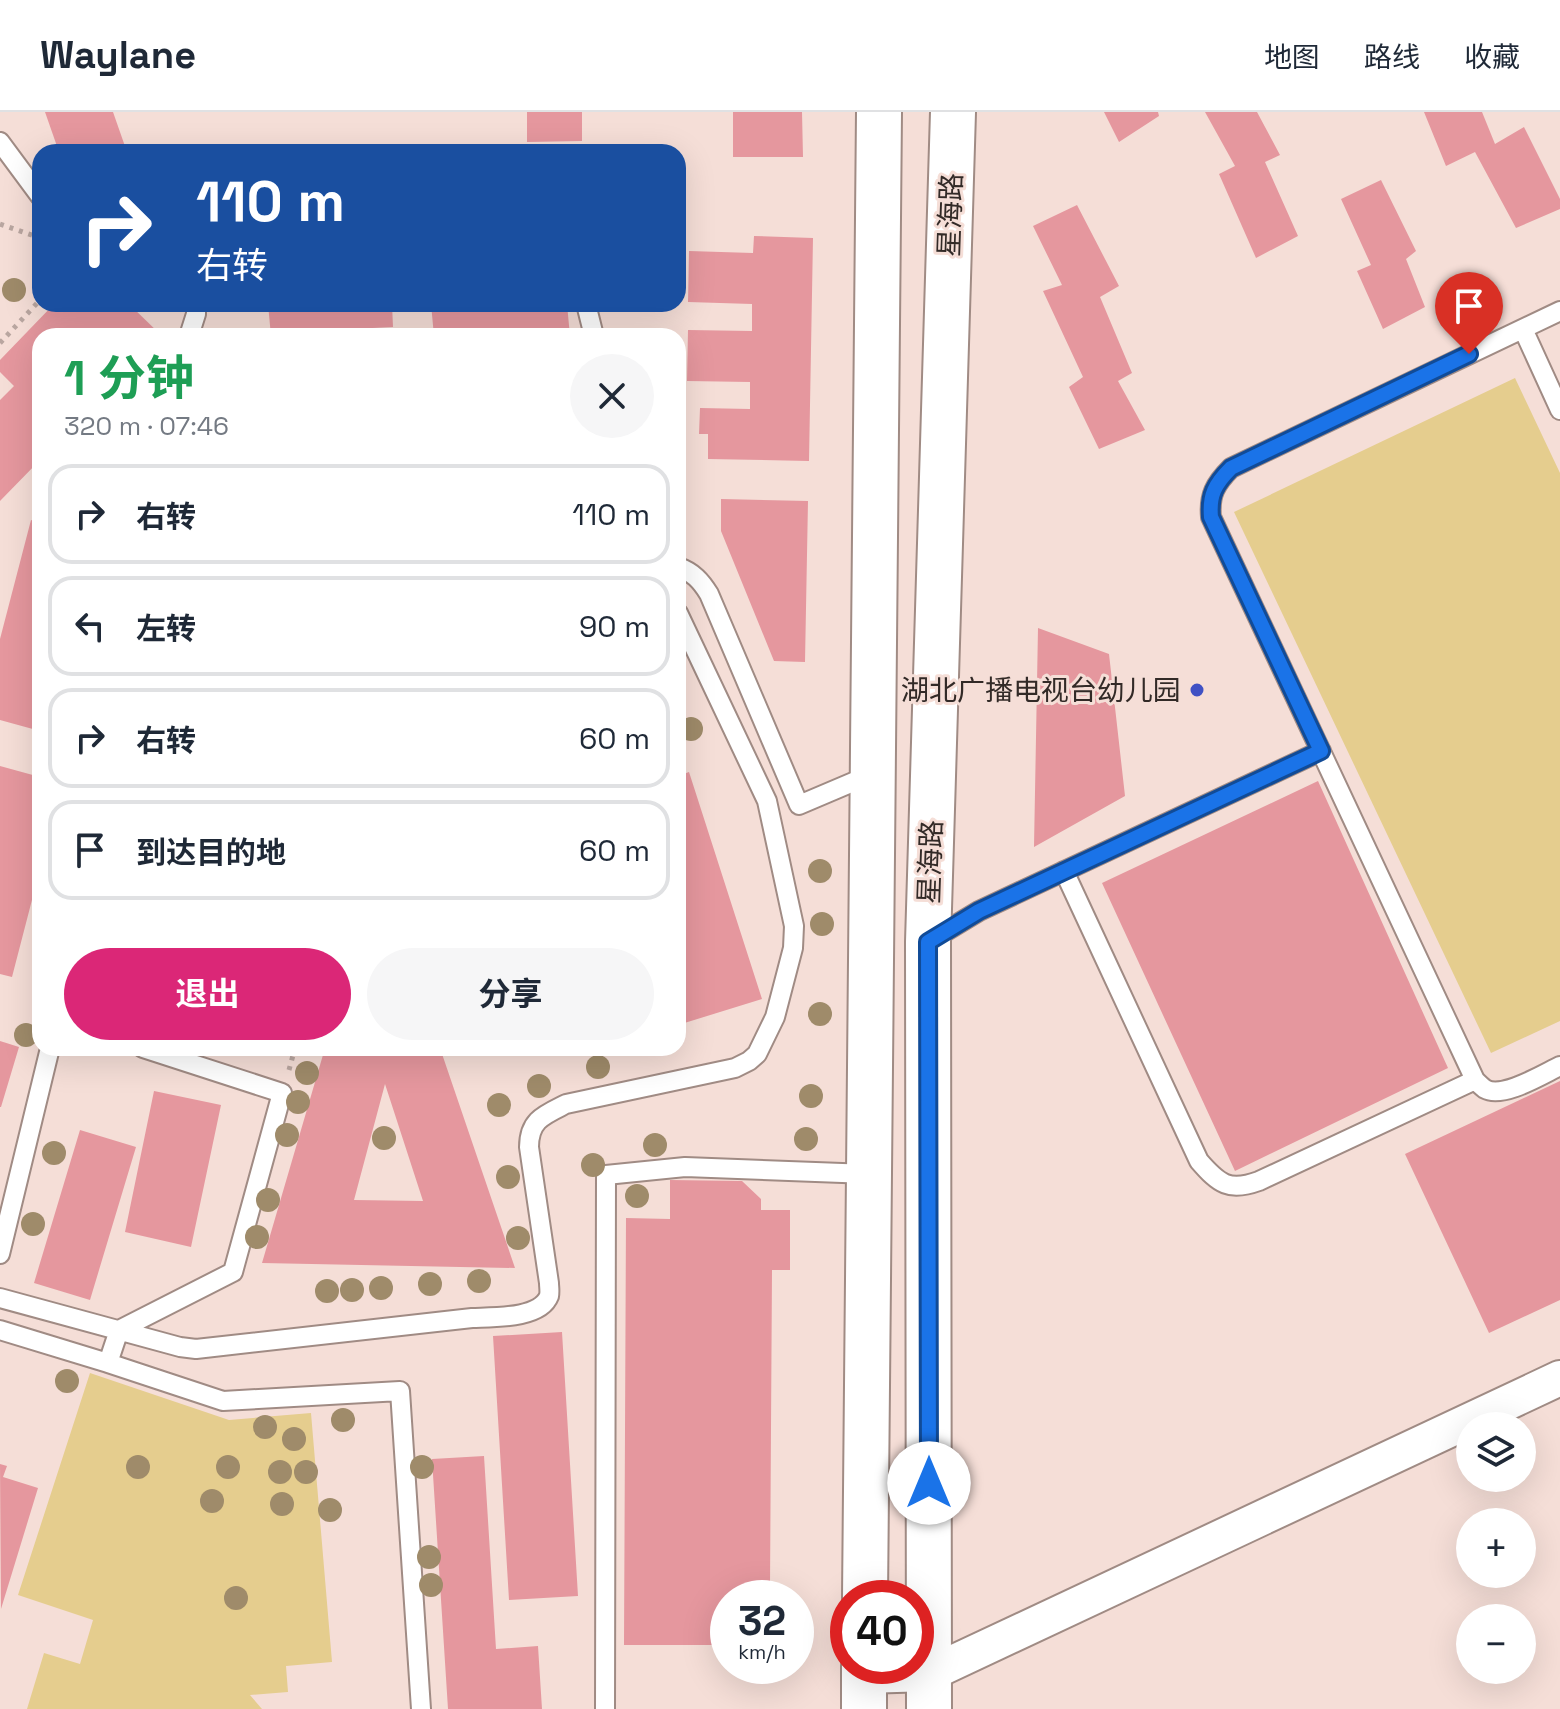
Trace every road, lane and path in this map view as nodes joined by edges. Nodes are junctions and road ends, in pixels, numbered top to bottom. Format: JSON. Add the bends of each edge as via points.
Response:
{"nodes":[{"id":1,"x":879,"y":112,"type":"edge"},
{"id":2,"x":953,"y":112,"type":"edge"},
{"id":3,"x":0,"y":142,"type":"edge"},
{"id":4,"x":32,"y":185,"type":"edge"},
{"id":5,"x":0,"y":224,"type":"edge"},
{"id":6,"x":32,"y":235,"type":"edge"},
{"id":7,"x":32,"y":309,"type":"edge"},
{"id":8,"x":1560,"y":311,"type":"edge"},
{"id":9,"x":1523,"y":329,"type":"junction"},
{"id":10,"x":0,"y":343,"type":"edge"},
{"id":11,"x":1560,"y":410,"type":"edge"},
{"id":12,"x":686,"y":570,"type":"edge"},
{"id":13,"x":686,"y":630,"type":"edge"},
{"id":14,"x":1321,"y":751,"type":"junction"},
{"id":15,"x":872,"y":774,"type":"junction"},
{"id":16,"x":1064,"y":871,"type":"junction"},
{"id":17,"x":928,"y":942,"type":"junction"},
{"id":18,"x":48,"y":1056,"type":"edge"},
{"id":19,"x":168,"y":1056,"type":"edge"},
{"id":20,"x":1560,"y":1066,"type":"edge"},
{"id":21,"x":1475,"y":1080,"type":"junction"},
{"id":22,"x":869,"y":1174,"type":"junction"},
{"id":23,"x":0,"y":1254,"type":"edge"},
{"id":24,"x":0,"y":1298,"type":"edge"},
{"id":25,"x":0,"y":1330,"type":"edge"},
{"id":26,"x":119,"y":1330,"type":"junction"},
{"id":27,"x":108,"y":1363,"type":"junction"},
{"id":28,"x":1560,"y":1378,"type":"edge"},
{"id":29,"x":865,"y":1580,"type":"edge"},
{"id":30,"x":864,"y":1684,"type":"edge"},
{"id":31,"x":929,"y":1692,"type":"edge"},
{"id":32,"x":421,"y":1709,"type":"edge"},
{"id":33,"x":605,"y":1709,"type":"edge"}],
"edges":[{"from":1,"to":15,"type":"street","name":"星海路"},
{"from":2,"to":17,"type":"street","name":"星海路"},
{"from":3,"to":4,"type":"lane"},
{"from":5,"to":6,"type":"path"},
{"from":7,"to":10,"type":"path"},
{"from":8,"to":9,"type":"lane"},
{"from":9,"to":11,"type":"lane"},
{"from":9,"to":14,"type":"lane","via":[[1231,468],[1214,489],[1211,517]]},
{"from":12,"to":15,"type":"lane","via":[[709,594],[799,805]]},
{"from":13,"to":26,"type":"lane","via":[[767,801],[794,926],[775,1017],[757,1054],[735,1068],[566,1104],[534,1124],[529,1147],[549,1295],[529,1313],[211,1349],[180,1347]]},
{"from":14,"to":16,"type":"lane"},
{"from":14,"to":21,"type":"lane"},
{"from":15,"to":22,"type":"street","name":"星海路"},
{"from":16,"to":17,"type":"lane"},
{"from":16,"to":21,"type":"lane","via":[[1199,1161],[1228,1185],[1259,1181]]},
{"from":17,"to":31,"type":"street","name":"星海路"},
{"from":18,"to":23,"type":"lane"},
{"from":19,"to":26,"type":"lane","via":[[282,1093],[233,1272]]},
{"from":20,"to":21,"type":"lane","via":[[1498,1092]]},
{"from":22,"to":29,"type":"street","name":"星海路"},
{"from":22,"to":33,"type":"lane","via":[[685,1167],[606,1175]]},
{"from":24,"to":26,"type":"lane"},
{"from":25,"to":27,"type":"lane"},
{"from":26,"to":27,"type":"lane"},
{"from":27,"to":32,"type":"lane","via":[[223,1401],[400,1391]]},
{"from":28,"to":31,"type":"street"},
{"from":30,"to":31,"type":"street"}]}
